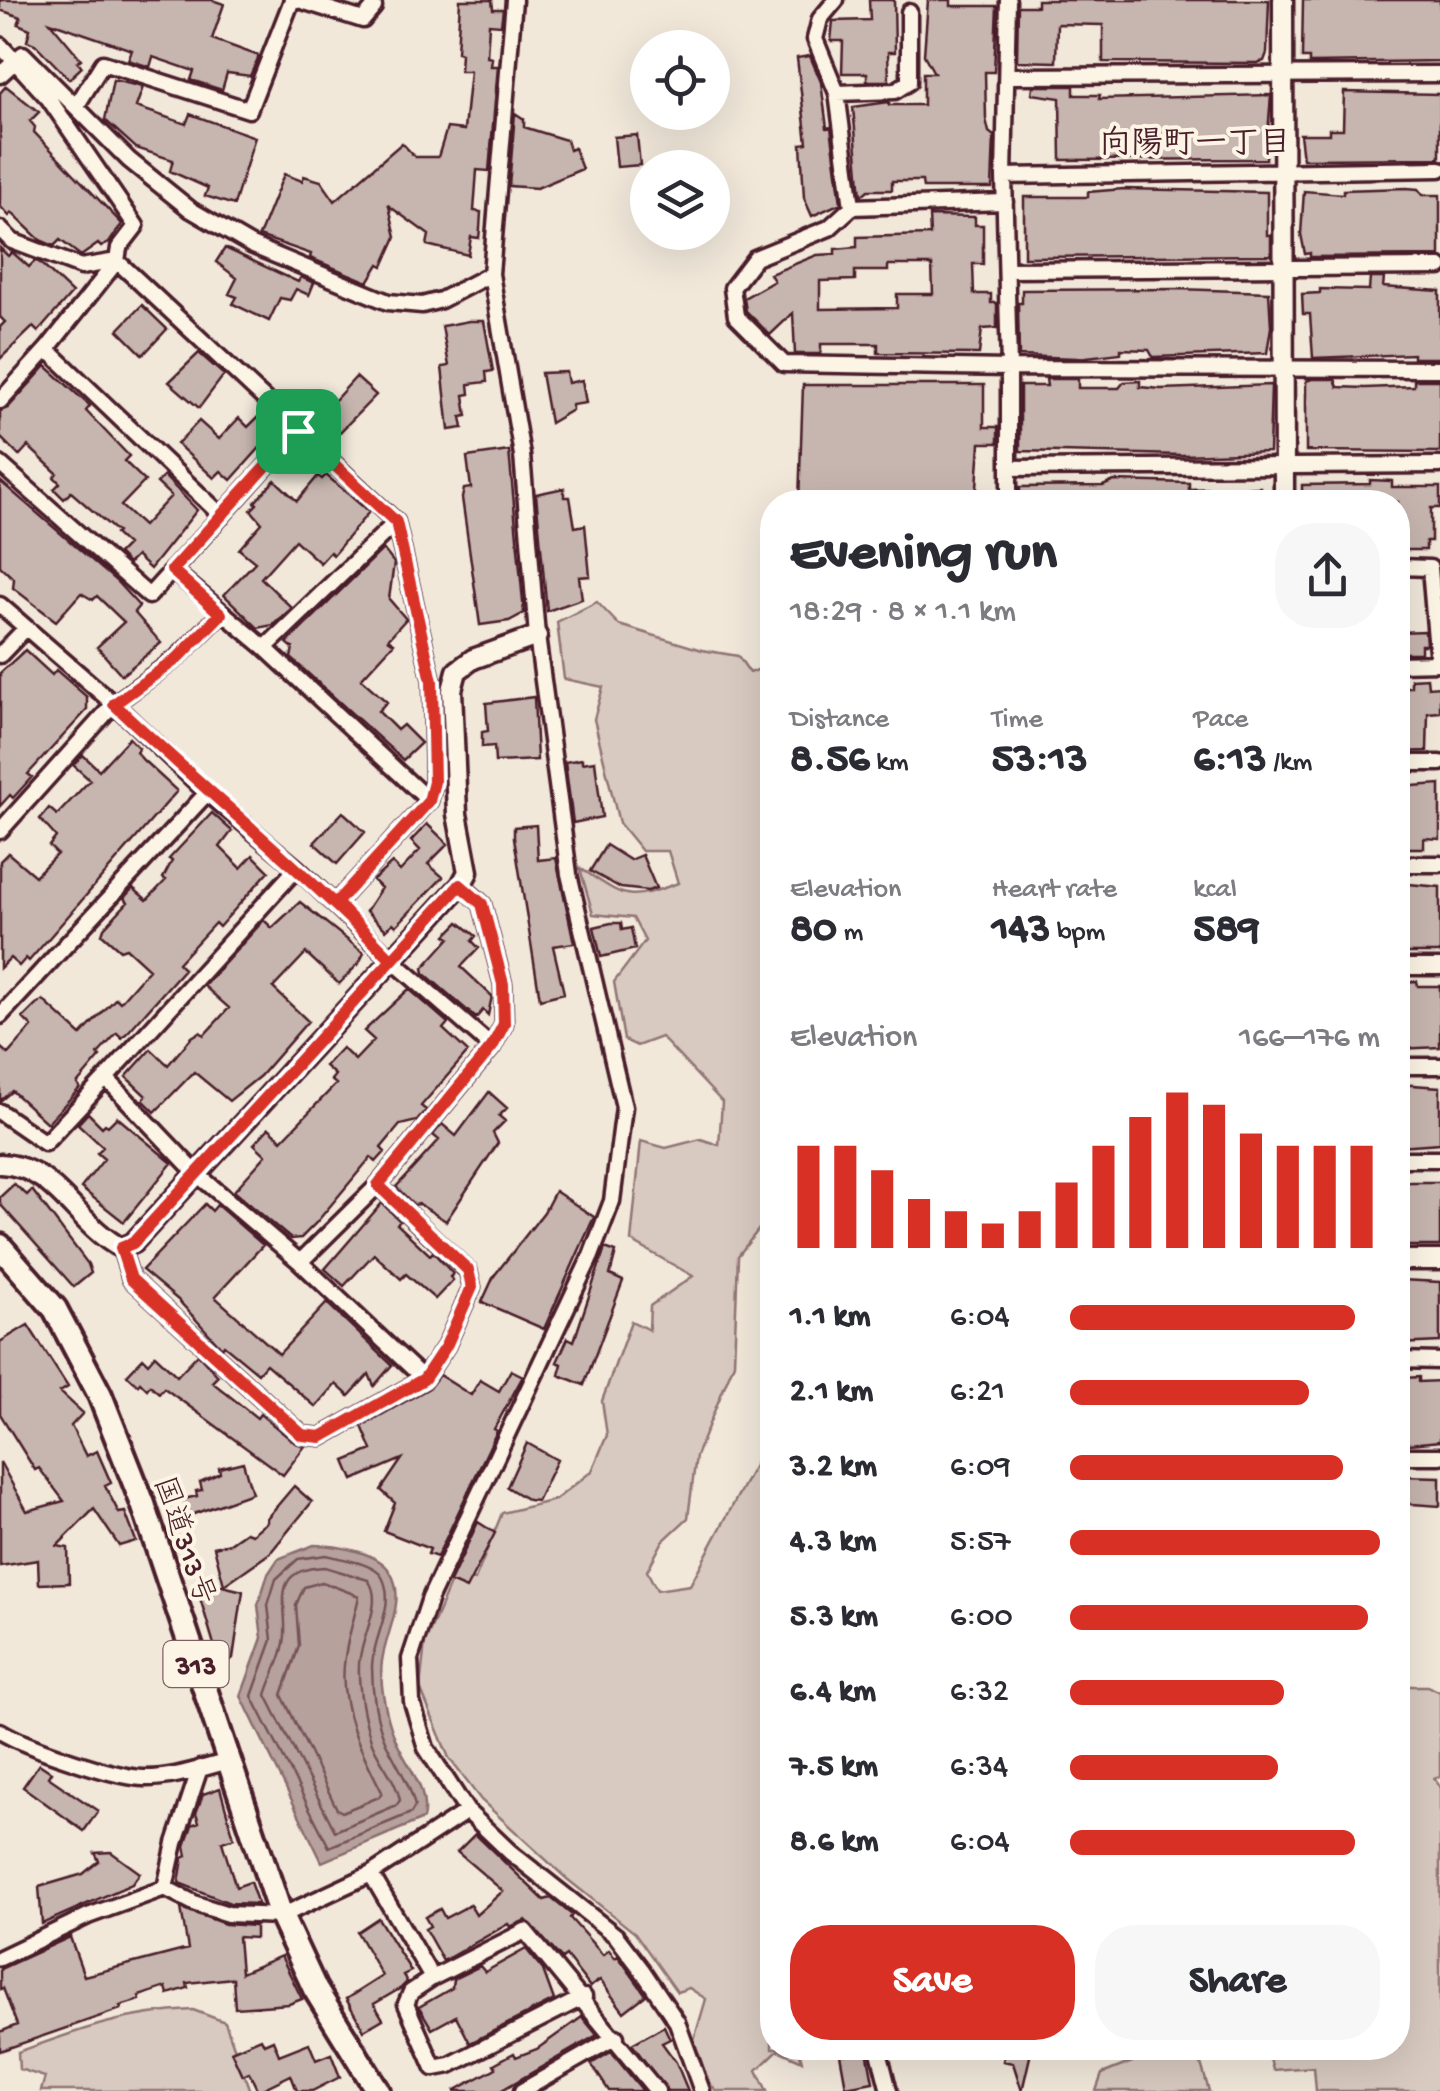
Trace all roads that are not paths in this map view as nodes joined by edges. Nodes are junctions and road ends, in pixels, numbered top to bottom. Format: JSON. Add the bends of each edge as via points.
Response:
{"nodes":[{"id":1,"x":295,"y":0,"type":"edge"},
{"id":2,"x":373,"y":0,"type":"edge"},
{"id":3,"x":514,"y":0,"type":"edge"},
{"id":4,"x":836,"y":0,"type":"edge"},
{"id":5,"x":1008,"y":0,"type":"edge"},
{"id":6,"x":1283,"y":0,"type":"edge"},
{"id":7,"x":909,"y":12,"type":"dead end"},
{"id":8,"x":0,"y":45,"type":"edge"},
{"id":9,"x":14,"y":60,"type":"junction"},
{"id":10,"x":1284,"y":72,"type":"junction"},
{"id":11,"x":1440,"y":74,"type":"edge"},
{"id":12,"x":0,"y":75,"type":"edge"},
{"id":13,"x":1008,"y":76,"type":"junction"},
{"id":14,"x":837,"y":92,"type":"junction"},
{"id":15,"x":77,"y":105,"type":"junction"},
{"id":16,"x":1440,"y":170,"type":"edge"},
{"id":17,"x":1284,"y":171,"type":"junction"},
{"id":18,"x":1004,"y":176,"type":"junction"},
{"id":19,"x":1005,"y":202,"type":"junction"},
{"id":20,"x":852,"y":207,"type":"junction"},
{"id":21,"x":0,"y":228,"type":"edge"},
{"id":22,"x":117,"y":260,"type":"junction"},
{"id":23,"x":1284,"y":267,"type":"junction"},
{"id":24,"x":1440,"y":268,"type":"edge"},
{"id":25,"x":1008,"y":270,"type":"junction"},
{"id":26,"x":491,"y":274,"type":"junction"},
{"id":27,"x":48,"y":349,"type":"junction"},
{"id":28,"x":1284,"y":367,"type":"junction"},
{"id":29,"x":1009,"y":368,"type":"junction"},
{"id":30,"x":1440,"y":369,"type":"edge"},
{"id":31,"x":0,"y":401,"type":"edge"},
{"id":32,"x":298,"y":431,"type":"junction"},
{"id":33,"x":0,"y":464,"type":"edge"},
{"id":34,"x":1440,"y":465,"type":"edge"},
{"id":35,"x":1284,"y":467,"type":"junction"},
{"id":36,"x":1010,"y":468,"type":"junction"},
{"id":37,"x":1009,"y":490,"type":"edge"},
{"id":38,"x":1284,"y":490,"type":"edge"},
{"id":39,"x":222,"y":516,"type":"junction"},
{"id":40,"x":396,"y":522,"type":"junction"},
{"id":41,"x":1410,"y":567,"type":"edge"},
{"id":42,"x":172,"y":570,"type":"junction"},
{"id":43,"x":0,"y":605,"type":"edge"},
{"id":44,"x":221,"y":614,"type":"junction"},
{"id":45,"x":26,"y":628,"type":"junction"},
{"id":46,"x":537,"y":636,"type":"junction"},
{"id":47,"x":265,"y":648,"type":"junction"},
{"id":48,"x":0,"y":655,"type":"edge"},
{"id":49,"x":1439,"y":663,"type":"edge"},
{"id":50,"x":1410,"y":664,"type":"edge"},
{"id":51,"x":114,"y":704,"type":"junction"},
{"id":52,"x":1410,"y":763,"type":"edge"},
{"id":53,"x":1440,"y":763,"type":"edge"},
{"id":54,"x":207,"y":792,"type":"junction"},
{"id":55,"x":429,"y":801,"type":"junction"},
{"id":56,"x":0,"y":830,"type":"edge"},
{"id":57,"x":1410,"y":864,"type":"edge"},
{"id":58,"x":1440,"y":864,"type":"edge"},
{"id":59,"x":298,"y":868,"type":"junction"},
{"id":60,"x":460,"y":885,"type":"junction"},
{"id":61,"x":336,"y":903,"type":"junction"},
{"id":62,"x":392,"y":960,"type":"junction"},
{"id":63,"x":1410,"y":967,"type":"edge"},
{"id":64,"x":1440,"y":967,"type":"edge"},
{"id":65,"x":0,"y":1016,"type":"edge"},
{"id":66,"x":492,"y":1047,"type":"junction"},
{"id":67,"x":1410,"y":1066,"type":"edge"},
{"id":68,"x":1440,"y":1066,"type":"edge"},
{"id":69,"x":106,"y":1078,"type":"junction"},
{"id":70,"x":0,"y":1112,"type":"edge"},
{"id":71,"x":1440,"y":1159,"type":"edge"},
{"id":72,"x":1410,"y":1160,"type":"edge"},
{"id":73,"x":0,"y":1164,"type":"edge"},
{"id":74,"x":197,"y":1174,"type":"junction"},
{"id":75,"x":378,"y":1185,"type":"junction"},
{"id":76,"x":0,"y":1246,"type":"edge"},
{"id":77,"x":121,"y":1248,"type":"junction"},
{"id":78,"x":1410,"y":1260,"type":"edge"},
{"id":79,"x":1440,"y":1260,"type":"edge"},
{"id":80,"x":300,"y":1262,"type":"junction"},
{"id":81,"x":1410,"y":1360,"type":"edge"},
{"id":82,"x":1440,"y":1360,"type":"edge"},
{"id":83,"x":424,"y":1379,"type":"junction"},
{"id":84,"x":1410,"y":1456,"type":"edge"},
{"id":85,"x":1440,"y":1456,"type":"edge"},
{"id":86,"x":2,"y":1735,"type":"edge"},
{"id":87,"x":228,"y":1761,"type":"junction"},
{"id":88,"x":200,"y":1768,"type":"junction"},
{"id":89,"x":467,"y":1811,"type":"junction"},
{"id":90,"x":371,"y":1874,"type":"junction"},
{"id":91,"x":165,"y":1888,"type":"junction"},
{"id":92,"x":282,"y":1916,"type":"junction"},
{"id":93,"x":0,"y":1958,"type":"edge"},
{"id":94,"x":432,"y":1978,"type":"junction"},
{"id":95,"x":584,"y":1997,"type":"junction"},
{"id":96,"x":616,"y":2036,"type":"junction"},
{"id":97,"x":881,"y":2060,"type":"edge"},
{"id":98,"x":378,"y":2091,"type":"edge"},
{"id":99,"x":522,"y":2091,"type":"edge"},
{"id":100,"x":658,"y":2091,"type":"edge"},
{"id":101,"x":702,"y":2091,"type":"edge"},
{"id":102,"x":889,"y":2091,"type":"edge"}],
"edges":[{"from":1,"to":2,"type":"street","via":[[362,20]]},
{"from":1,"to":15,"type":"street","via":[[249,110],[103,63]]},
{"from":3,"to":26,"type":"street"},
{"from":4,"to":14,"type":"street","via":[[814,39]]},
{"from":5,"to":13,"type":"street"},
{"from":6,"to":10,"type":"street"},
{"from":7,"to":14,"type":"street","via":[[909,82],[894,91]]},
{"from":8,"to":9,"type":"street"},
{"from":9,"to":12,"type":"street"},
{"from":9,"to":15,"type":"street","via":[[23,54]]},
{"from":9,"to":22,"type":"street","via":[[50,99],[136,226]]},
{"from":10,"to":11,"type":"street"},
{"from":10,"to":13,"type":"street"},
{"from":10,"to":17,"type":"street"},
{"from":13,"to":18,"type":"street"},
{"from":14,"to":20,"type":"street"},
{"from":15,"to":26,"type":"street","via":[[190,210],[250,245],[388,302],[422,305]]},
{"from":16,"to":17,"type":"street"},
{"from":17,"to":18,"type":"street"},
{"from":17,"to":23,"type":"street"},
{"from":18,"to":19,"type":"street"},
{"from":19,"to":20,"type":"street"},
{"from":19,"to":25,"type":"street"},
{"from":20,"to":29,"type":"street","via":[[828,228],[755,258],[732,288],[736,316],[751,335],[784,364]]},
{"from":21,"to":22,"type":"street","via":[[12,241],[81,267]]},
{"from":22,"to":27,"type":"street"},
{"from":22,"to":32,"type":"street"},
{"from":23,"to":24,"type":"street"},
{"from":23,"to":25,"type":"street"},
{"from":23,"to":28,"type":"street"},
{"from":25,"to":29,"type":"street"},
{"from":26,"to":46,"type":"street","via":[[522,455]]},
{"from":27,"to":31,"type":"street"},
{"from":27,"to":39,"type":"street"},
{"from":28,"to":29,"type":"street"},
{"from":28,"to":30,"type":"street"},
{"from":28,"to":35,"type":"street"},
{"from":29,"to":36,"type":"street"},
{"from":32,"to":39,"type":"street"},
{"from":32,"to":40,"type":"street"},
{"from":33,"to":42,"type":"street","via":[[149,596]]},
{"from":34,"to":35,"type":"street"},
{"from":35,"to":36,"type":"street"},
{"from":35,"to":38,"type":"street"},
{"from":36,"to":37,"type":"street"},
{"from":39,"to":42,"type":"street"},
{"from":40,"to":47,"type":"street"},
{"from":40,"to":55,"type":"street","via":[[432,681]]},
{"from":41,"to":49,"type":"street","via":[[1430,568]]},
{"from":42,"to":44,"type":"street"},
{"from":43,"to":45,"type":"street"},
{"from":44,"to":47,"type":"street"},
{"from":44,"to":51,"type":"street","via":[[178,658]]},
{"from":45,"to":48,"type":"street"},
{"from":45,"to":51,"type":"street"},
{"from":46,"to":60,"type":"street","via":[[457,670],[457,814],[468,872]]},
{"from":46,"to":89,"type":"street","via":[[569,874],[624,1107],[612,1201],[591,1256],[430,1598],[410,1659],[412,1702],[426,1748]]},
{"from":47,"to":55,"type":"street"},
{"from":49,"to":50,"type":"street"},
{"from":51,"to":54,"type":"street"},
{"from":51,"to":56,"type":"street"},
{"from":52,"to":53,"type":"street"},
{"from":54,"to":59,"type":"street"},
{"from":54,"to":65,"type":"street"},
{"from":55,"to":61,"type":"street"},
{"from":57,"to":58,"type":"street"},
{"from":59,"to":61,"type":"street"},
{"from":59,"to":69,"type":"street"},
{"from":60,"to":62,"type":"street"},
{"from":60,"to":66,"type":"street","via":[[482,904],[503,984],[504,1024]]},
{"from":61,"to":62,"type":"street"},
{"from":62,"to":66,"type":"street"},
{"from":62,"to":74,"type":"street"},
{"from":63,"to":64,"type":"street"},
{"from":66,"to":75,"type":"street"},
{"from":67,"to":68,"type":"street"},
{"from":69,"to":70,"type":"street","via":[[45,1143]]},
{"from":69,"to":74,"type":"street"},
{"from":71,"to":72,"type":"street"},
{"from":73,"to":77,"type":"street","via":[[24,1166],[44,1178],[100,1236]]},
{"from":74,"to":77,"type":"street"},
{"from":74,"to":80,"type":"street"},
{"from":75,"to":80,"type":"street"},
{"from":75,"to":83,"type":"street","via":[[468,1270],[472,1287]]},
{"from":76,"to":87,"type":"highway","name":"国道313号","number":"313","via":[[55,1308],[100,1395]]},
{"from":77,"to":83,"type":"street","via":[[131,1279],[302,1435],[321,1437]]},
{"from":78,"to":79,"type":"street"},
{"from":80,"to":83,"type":"street"},
{"from":81,"to":82,"type":"street"},
{"from":84,"to":85,"type":"street"},
{"from":86,"to":88,"type":"street","via":[[140,1778]]},
{"from":87,"to":88,"type":"street"},
{"from":87,"to":92,"type":"highway","name":"国道313号","number":"313"},
{"from":88,"to":91,"type":"street"},
{"from":89,"to":90,"type":"street"},
{"from":89,"to":101,"type":"street","via":[[616,1936],[677,2022]]},
{"from":90,"to":92,"type":"street"},
{"from":90,"to":94,"type":"street"},
{"from":91,"to":92,"type":"street","via":[[228,1914]]},
{"from":91,"to":93,"type":"street"},
{"from":92,"to":98,"type":"highway","name":"国道313号","number":"313","via":[[315,1989]]},
{"from":94,"to":95,"type":"street","via":[[526,1931]]},
{"from":94,"to":95,"type":"street","via":[[410,1992],[406,2004],[434,2068]]},
{"from":95,"to":96,"type":"street"},
{"from":96,"to":99,"type":"street"},
{"from":96,"to":100,"type":"street"},
{"from":97,"to":102,"type":"street"}]}
